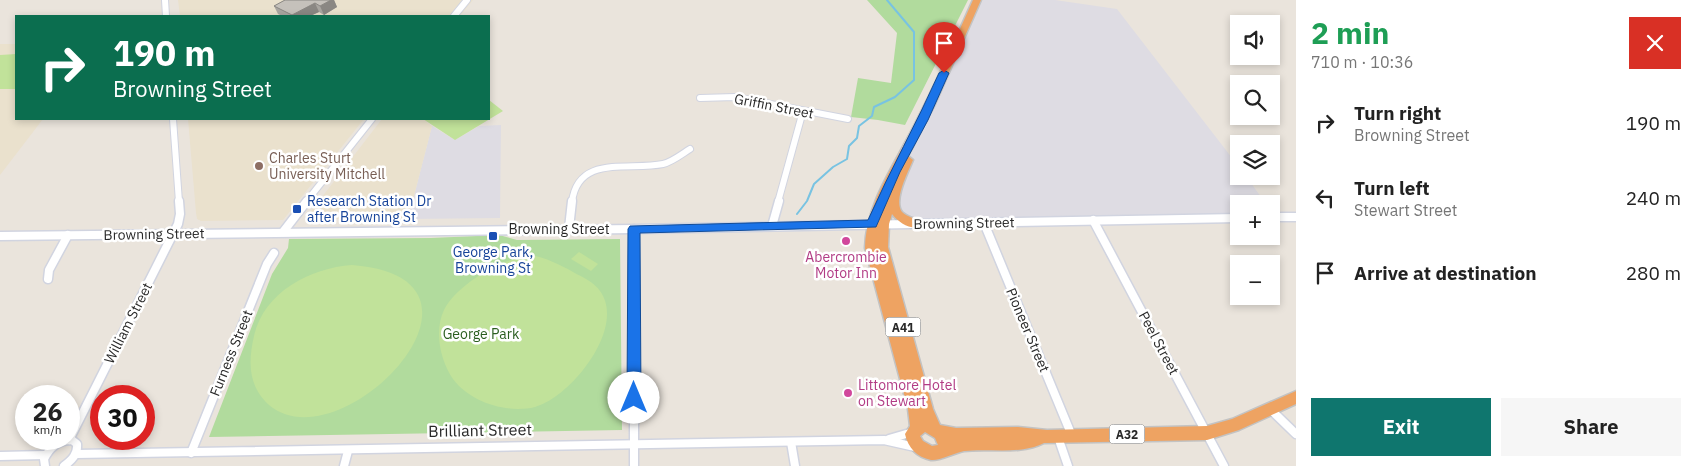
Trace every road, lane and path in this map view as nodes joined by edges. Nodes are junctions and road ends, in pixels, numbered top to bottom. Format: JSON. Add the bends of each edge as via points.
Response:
{"nodes":[{"id":1,"x":165,"y":0,"type":"edge"},
{"id":2,"x":467,"y":0,"type":"edge"},
{"id":3,"x":977,"y":0,"type":"edge"},
{"id":4,"x":166,"y":15,"type":"edge"},
{"id":5,"x":455,"y":15,"type":"edge"},
{"id":6,"x":700,"y":98,"type":"dead end"},
{"id":7,"x":802,"y":111,"type":"junction"},
{"id":8,"x":848,"y":119,"type":"dead end"},
{"id":9,"x":173,"y":120,"type":"edge"},
{"id":10,"x":371,"y":120,"type":"edge"},
{"id":11,"x":923,"y":120,"type":"junction"},
{"id":12,"x":690,"y":149,"type":"dead end"},
{"id":13,"x":894,"y":196,"type":"junction"},
{"id":14,"x":1280,"y":217,"type":"edge"},
{"id":15,"x":1296,"y":217,"type":"edge"},
{"id":16,"x":1230,"y":218,"type":"edge"},
{"id":17,"x":1093,"y":220,"type":"junction"},
{"id":18,"x":984,"y":223,"type":"junction"},
{"id":19,"x":878,"y":224,"type":"junction"},
{"id":20,"x":916,"y":224,"type":"junction"},
{"id":21,"x":772,"y":226,"type":"junction"},
{"id":22,"x":569,"y":228,"type":"junction"},
{"id":23,"x":634,"y":229,"type":"junction"},
{"id":24,"x":283,"y":232,"type":"junction"},
{"id":25,"x":174,"y":234,"type":"junction"},
{"id":26,"x":68,"y":235,"type":"junction"},
{"id":27,"x":0,"y":236,"type":"edge"},
{"id":28,"x":274,"y":253,"type":"dead end"},
{"id":29,"x":48,"y":279,"type":"dead end"},
{"id":30,"x":1296,"y":396,"type":"edge"},
{"id":31,"x":1270,"y":409,"type":"junction"},
{"id":32,"x":80,"y":418,"type":"edge"},
{"id":33,"x":915,"y":430,"type":"junction"},
{"id":34,"x":937,"y":430,"type":"junction"},
{"id":35,"x":1207,"y":433,"type":"junction"},
{"id":36,"x":1296,"y":434,"type":"edge"},
{"id":37,"x":1072,"y":436,"type":"junction"},
{"id":38,"x":1052,"y":437,"type":"junction"},
{"id":39,"x":884,"y":440,"type":"junction"},
{"id":40,"x":792,"y":442,"type":"junction"},
{"id":41,"x":634,"y":445,"type":"junction"},
{"id":42,"x":50,"y":450,"type":"edge"},
{"id":43,"x":76,"y":450,"type":"edge"},
{"id":44,"x":348,"y":450,"type":"junction"},
{"id":45,"x":191,"y":453,"type":"junction"},
{"id":46,"x":76,"y":454,"type":"junction"},
{"id":47,"x":45,"y":455,"type":"junction"},
{"id":48,"x":0,"y":456,"type":"edge"},
{"id":49,"x":923,"y":456,"type":"edge"},
{"id":50,"x":942,"y":457,"type":"edge"},
{"id":51,"x":45,"y":466,"type":"edge"},
{"id":52,"x":64,"y":466,"type":"edge"},
{"id":53,"x":344,"y":466,"type":"edge"},
{"id":54,"x":634,"y":466,"type":"edge"},
{"id":55,"x":795,"y":466,"type":"edge"},
{"id":56,"x":1068,"y":466,"type":"edge"},
{"id":57,"x":1224,"y":466,"type":"edge"}],
"edges":[{"from":1,"to":4,"type":"street"},
{"from":2,"to":5,"type":"street"},
{"from":3,"to":11,"type":"highway","number":"A41"},
{"from":6,"to":7,"type":"street","name":"Griffin Street","via":[[735,97]]},
{"from":7,"to":8,"type":"street","name":"Griffin Street"},
{"from":7,"to":21,"type":"street"},
{"from":9,"to":25,"type":"street","name":"William Street","via":[[180,214]]},
{"from":10,"to":24,"type":"street"},
{"from":11,"to":13,"type":"highway","number":"A41"},
{"from":11,"to":19,"type":"highway","number":"A41","via":[[895,172]]},
{"from":12,"to":22,"type":"street","via":[[664,164],[606,166],[584,176],[574,189]]},
{"from":13,"to":19,"type":"highway","number":"A41"},
{"from":13,"to":20,"type":"highway","via":[[896,212]]},
{"from":14,"to":15,"type":"street"},
{"from":16,"to":17,"type":"street","name":"Browning Street"},
{"from":17,"to":18,"type":"street","name":"Browning Street"},
{"from":17,"to":35,"type":"street","name":"Peel Street"},
{"from":18,"to":20,"type":"street","name":"Browning Street"},
{"from":18,"to":37,"type":"street","name":"Pioneer Street"},
{"from":19,"to":20,"type":"street","name":"Browning Street"},
{"from":19,"to":21,"type":"street","name":"Browning Street"},
{"from":19,"to":33,"type":"highway","number":"A41","via":[[870,232],[870,248],[915,409]]},
{"from":19,"to":34,"type":"highway","number":"A41","via":[[926,410]]},
{"from":21,"to":23,"type":"street","name":"Browning Street"},
{"from":22,"to":23,"type":"street","name":"Browning Street"},
{"from":22,"to":24,"type":"street","name":"Browning Street"},
{"from":23,"to":41,"type":"street"},
{"from":24,"to":25,"type":"street","name":"Browning Street"},
{"from":25,"to":26,"type":"street","name":"Browning Street"},
{"from":25,"to":32,"type":"street","name":"William Street"},
{"from":26,"to":27,"type":"street","name":"Browning Street"},
{"from":26,"to":29,"type":"street","via":[[48,270]]},
{"from":28,"to":45,"type":"street","name":"Furness Street"},
{"from":30,"to":31,"type":"highway","number":"A32"},
{"from":31,"to":35,"type":"highway","number":"A32"},
{"from":31,"to":36,"type":"street"},
{"from":33,"to":34,"type":"highway","number":"A32","via":[[925,426]]},
{"from":33,"to":39,"type":"street","name":"Brilliant Street"},
{"from":33,"to":49,"type":"highway","via":[[912,438]]},
{"from":34,"to":38,"type":"highway","number":"A32","via":[[956,435]]},
{"from":34,"to":50,"type":"highway","via":[[944,440]]},
{"from":35,"to":37,"type":"highway","number":"A32"},
{"from":35,"to":57,"type":"street","name":"Peel Street"},
{"from":37,"to":38,"type":"highway","number":"A32"},
{"from":38,"to":50,"type":"highway","number":"A32","via":[[1021,443],[967,444]]},
{"from":38,"to":56,"type":"street"},
{"from":39,"to":40,"type":"street","name":"Brilliant Street"},
{"from":39,"to":49,"type":"street","name":"Brilliant Street"},
{"from":40,"to":41,"type":"street","name":"Brilliant Street"},
{"from":40,"to":55,"type":"street"},
{"from":41,"to":44,"type":"street","name":"Brilliant Street"},
{"from":41,"to":54,"type":"street"},
{"from":42,"to":47,"type":"street"},
{"from":43,"to":46,"type":"street"},
{"from":44,"to":45,"type":"street","name":"Brilliant Street"},
{"from":44,"to":53,"type":"street"},
{"from":45,"to":46,"type":"street","name":"Brilliant Street"},
{"from":46,"to":52,"type":"street"},
{"from":47,"to":48,"type":"street"},
{"from":47,"to":51,"type":"street"},
{"from":49,"to":50,"type":"highway","number":"A32"}]}
